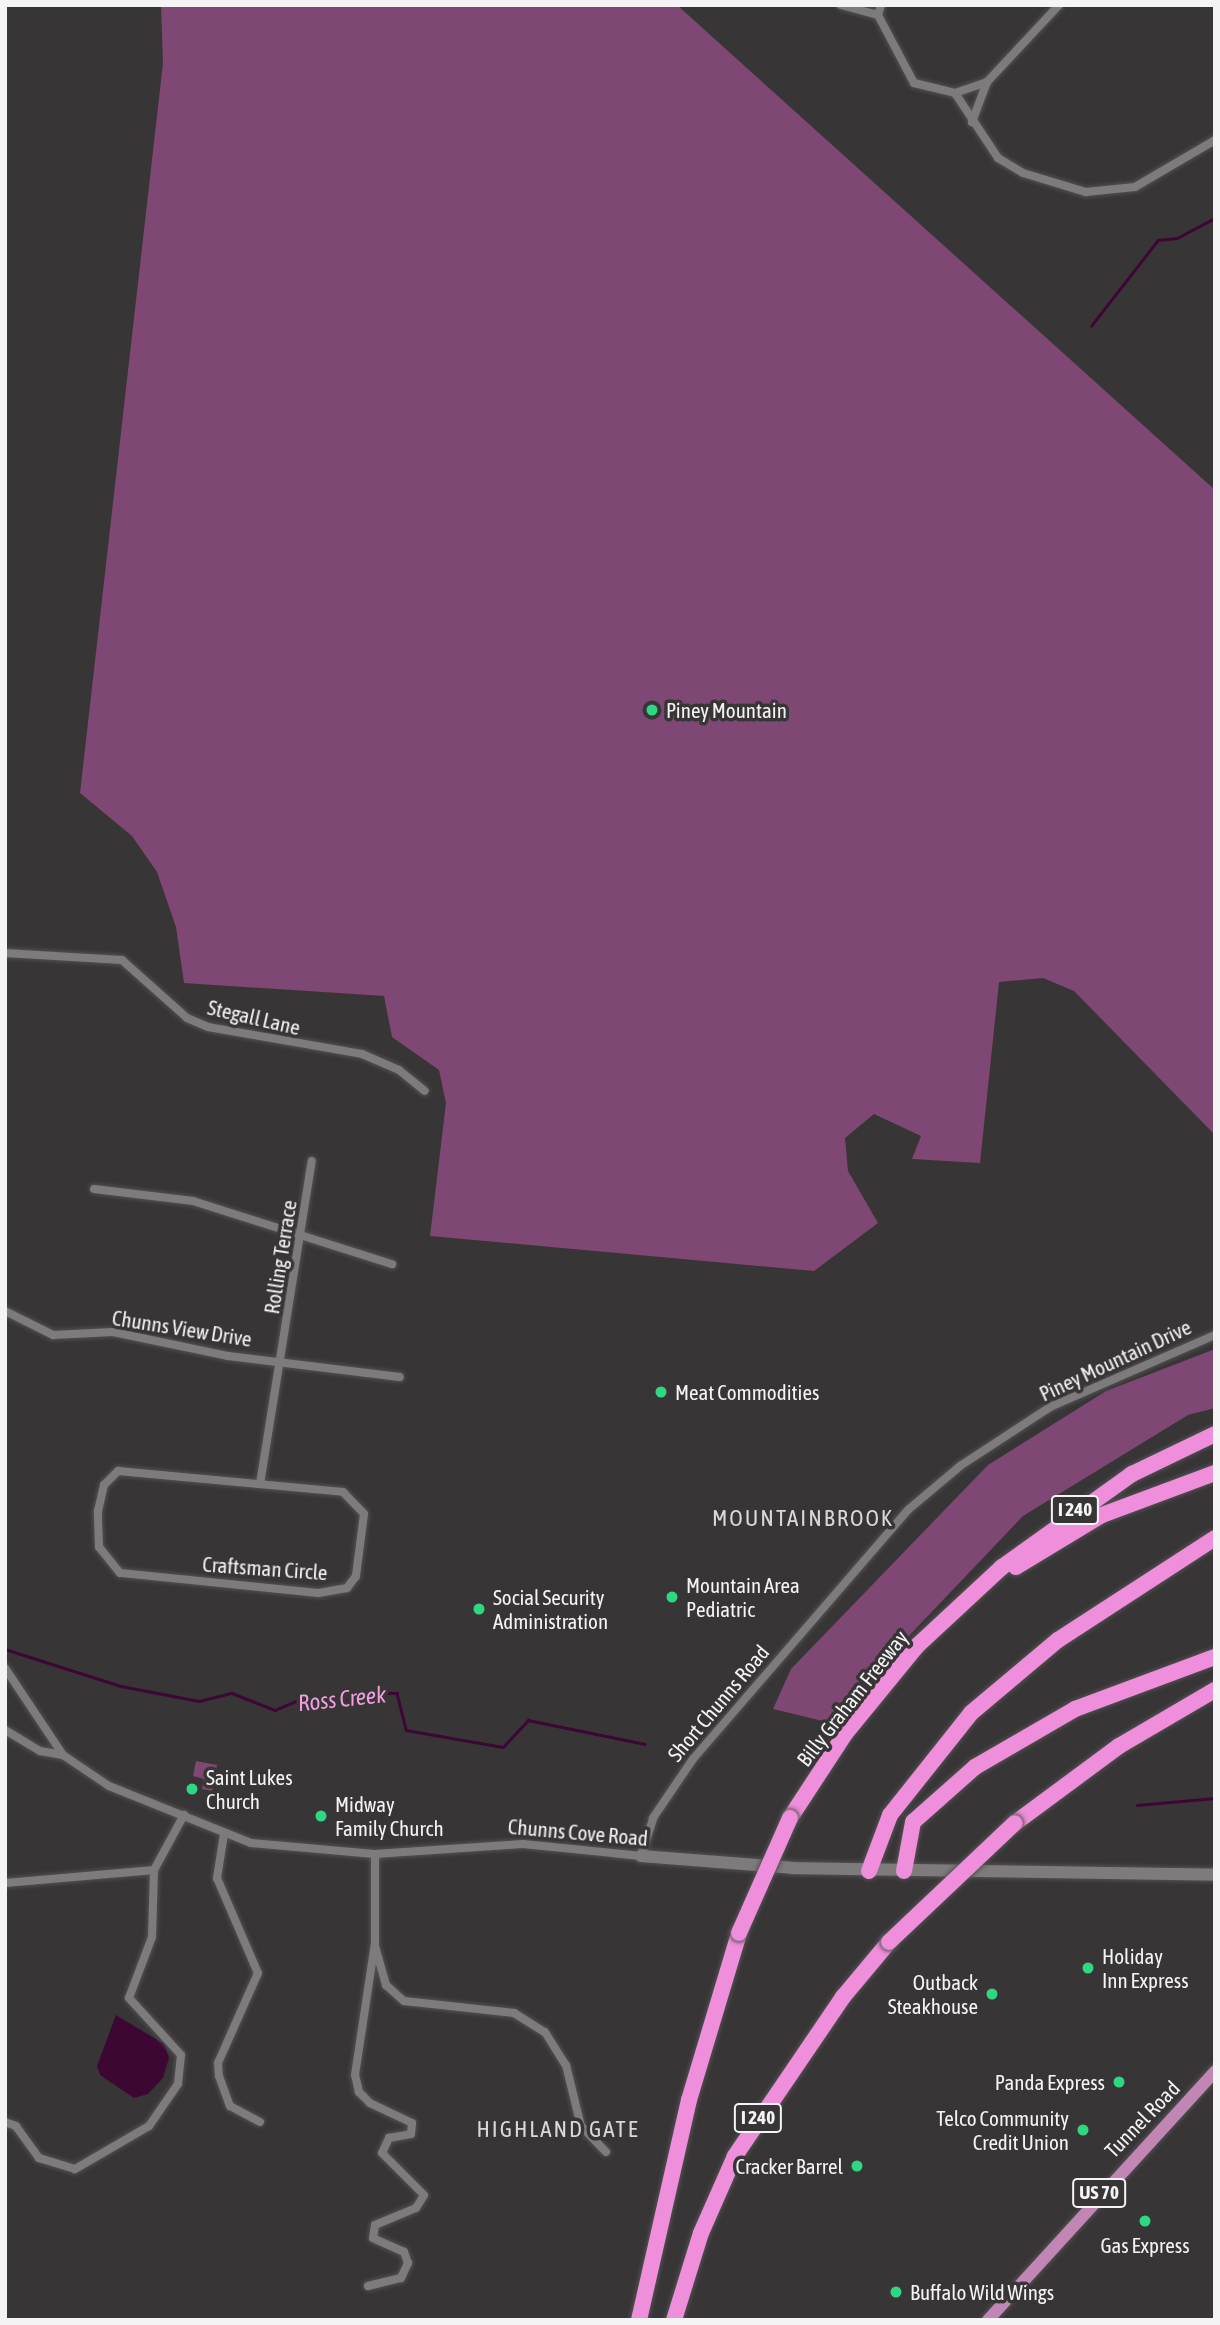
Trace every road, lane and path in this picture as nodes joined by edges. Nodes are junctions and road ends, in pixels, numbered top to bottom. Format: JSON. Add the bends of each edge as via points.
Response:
{"nodes":[{"id":1,"x":841,"y":5,"type":"edge"},
{"id":2,"x":881,"y":5,"type":"edge"},
{"id":3,"x":1059,"y":5,"type":"edge"},
{"id":4,"x":878,"y":15,"type":"junction"},
{"id":5,"x":987,"y":82,"type":"junction"},
{"id":6,"x":955,"y":93,"type":"junction"},
{"id":7,"x":972,"y":122,"type":"junction"},
{"id":8,"x":1215,"y":139,"type":"edge"},
{"id":9,"x":5,"y":953,"type":"edge"},
{"id":10,"x":425,"y":1091,"type":"dead end"},
{"id":11,"x":312,"y":1161,"type":"dead end"},
{"id":12,"x":94,"y":1189,"type":"dead end"},
{"id":13,"x":303,"y":1234,"type":"junction"},
{"id":14,"x":392,"y":1264,"type":"dead end"},
{"id":15,"x":5,"y":1311,"type":"edge"},
{"id":16,"x":1215,"y":1335,"type":"edge"},
{"id":17,"x":281,"y":1359,"type":"junction"},
{"id":18,"x":400,"y":1377,"type":"dead end"},
{"id":19,"x":1215,"y":1434,"type":"edge"},
{"id":20,"x":960,"y":1466,"type":"joint"},
{"id":21,"x":1215,"y":1472,"type":"edge"},
{"id":22,"x":260,"y":1484,"type":"junction"},
{"id":23,"x":1215,"y":1538,"type":"edge"},
{"id":24,"x":953,"y":1612,"type":"junction"},
{"id":25,"x":1215,"y":1657,"type":"edge"},
{"id":26,"x":5,"y":1668,"type":"edge"},
{"id":27,"x":1215,"y":1690,"type":"edge"},
{"id":28,"x":5,"y":1731,"type":"edge"},
{"id":29,"x":63,"y":1755,"type":"junction"},
{"id":30,"x":184,"y":1815,"type":"junction"},
{"id":31,"x":224,"y":1834,"type":"junction"},
{"id":32,"x":375,"y":1854,"type":"junction"},
{"id":33,"x":640,"y":1856,"type":"junction"},
{"id":34,"x":154,"y":1870,"type":"junction"},
{"id":35,"x":869,"y":1871,"type":"junction"},
{"id":36,"x":904,"y":1871,"type":"junction"},
{"id":37,"x":1215,"y":1875,"type":"edge"},
{"id":38,"x":5,"y":1883,"type":"edge"},
{"id":39,"x":375,"y":1943,"type":"junction"},
{"id":40,"x":1215,"y":2071,"type":"edge"},
{"id":41,"x":5,"y":2122,"type":"edge"},
{"id":42,"x":260,"y":2122,"type":"dead end"},
{"id":43,"x":606,"y":2152,"type":"dead end"},
{"id":44,"x":368,"y":2286,"type":"dead end"},
{"id":45,"x":639,"y":2320,"type":"edge"},
{"id":46,"x":674,"y":2320,"type":"edge"},
{"id":47,"x":988,"y":2320,"type":"edge"}],
"edges":[{"from":1,"to":4,"type":"street"},
{"from":2,"to":4,"type":"street"},
{"from":3,"to":5,"type":"street"},
{"from":4,"to":6,"type":"street","via":[[914,83]]},
{"from":5,"to":6,"type":"street"},
{"from":5,"to":7,"type":"street"},
{"from":6,"to":7,"type":"street"},
{"from":7,"to":8,"type":"street","via":[[986,146],[1023,173],[1086,192],[1135,187]]},
{"from":9,"to":10,"type":"street","name":"Stegall Lane","via":[[122,960],[187,1018],[208,1027],[362,1054]]},
{"from":11,"to":13,"type":"street","name":"Rolling Terrace"},
{"from":12,"to":13,"type":"street","via":[[165,1195]]},
{"from":13,"to":14,"type":"street"},
{"from":13,"to":17,"type":"street","name":"Rolling Terrace"},
{"from":15,"to":17,"type":"street","name":"Chunns View Drive","via":[[53,1335],[113,1332],[228,1356]]},
{"from":16,"to":20,"type":"street","name":"Piney Mountain Drive","via":[[1090,1387]]},
{"from":17,"to":18,"type":"street","name":"Chunns View Drive"},
{"from":17,"to":22,"type":"street","name":"Rolling Terrace"},
{"from":19,"to":24,"type":"highway","name":"Billy Graham Freeway","number":"I 240","via":[[1076,1510]]},
{"from":20,"to":33,"type":"street","name":"Short Chunns Road","via":[[871,1547],[693,1759],[667,1793]]},
{"from":21,"to":24,"type":"highway","via":[[1102,1515]]},
{"from":22,"to":22,"type":"street","name":"Craftsman Circle","via":[[118,1471],[100,1495],[99,1548],[120,1573],[318,1593],[347,1588],[362,1555],[364,1514],[358,1501],[343,1492]]},
{"from":23,"to":35,"type":"highway","via":[[1058,1640],[971,1713],[890,1815]]},
{"from":24,"to":45,"type":"highway","name":"Billy Graham Freeway","number":"I 240","bridge":true,"via":[[845,1734],[790,1818],[739,1933],[686,2112]]},
{"from":25,"to":36,"type":"highway","via":[[1074,1709],[975,1767],[913,1822]]},
{"from":26,"to":29,"type":"street","name":"Chunns Cove Road"},
{"from":27,"to":46,"type":"highway","number":"I 240","bridge":true,"via":[[1119,1745],[1015,1823],[889,1942],[819,2030],[736,2156],[701,2233]]},
{"from":28,"to":29,"type":"street","via":[[40,1751]]},
{"from":29,"to":30,"type":"street","name":"Chunns Cove Road","via":[[109,1786]]},
{"from":30,"to":31,"type":"street","name":"Chunns Cove Road"},
{"from":30,"to":34,"type":"street"},
{"from":31,"to":32,"type":"street","name":"Chunns Cove Road","via":[[272,1847]]},
{"from":31,"to":42,"type":"street","via":[[217,1878],[258,1973],[218,2063],[219,2076],[230,2106]]},
{"from":32,"to":33,"type":"street","name":"Chunns Cove Road","via":[[523,1844]]},
{"from":32,"to":39,"type":"street"},
{"from":33,"to":35,"type":"main road","name":"Chunns Cove Road"},
{"from":34,"to":38,"type":"street"},
{"from":34,"to":41,"type":"street","via":[[152,1937],[128,1998],[181,2055],[178,2084],[149,2126],[75,2169],[38,2158],[16,2126]]},
{"from":35,"to":36,"type":"main road","name":"Chunns Cove Road"},
{"from":36,"to":37,"type":"main road","name":"Chunns Cove Road"},
{"from":39,"to":43,"type":"street","via":[[386,1985],[404,2001],[514,2013],[545,2032],[566,2064],[581,2126]]},
{"from":39,"to":44,"type":"street","via":[[355,2075],[359,2092],[370,2103],[412,2123],[411,2134],[389,2138],[382,2154],[421,2185],[422,2200],[378,2221],[372,2232],[376,2241],[407,2255],[407,2268],[401,2278]]},
{"from":40,"to":47,"type":"main road","name":"Tunnel Road","number":"US 70"}]}
